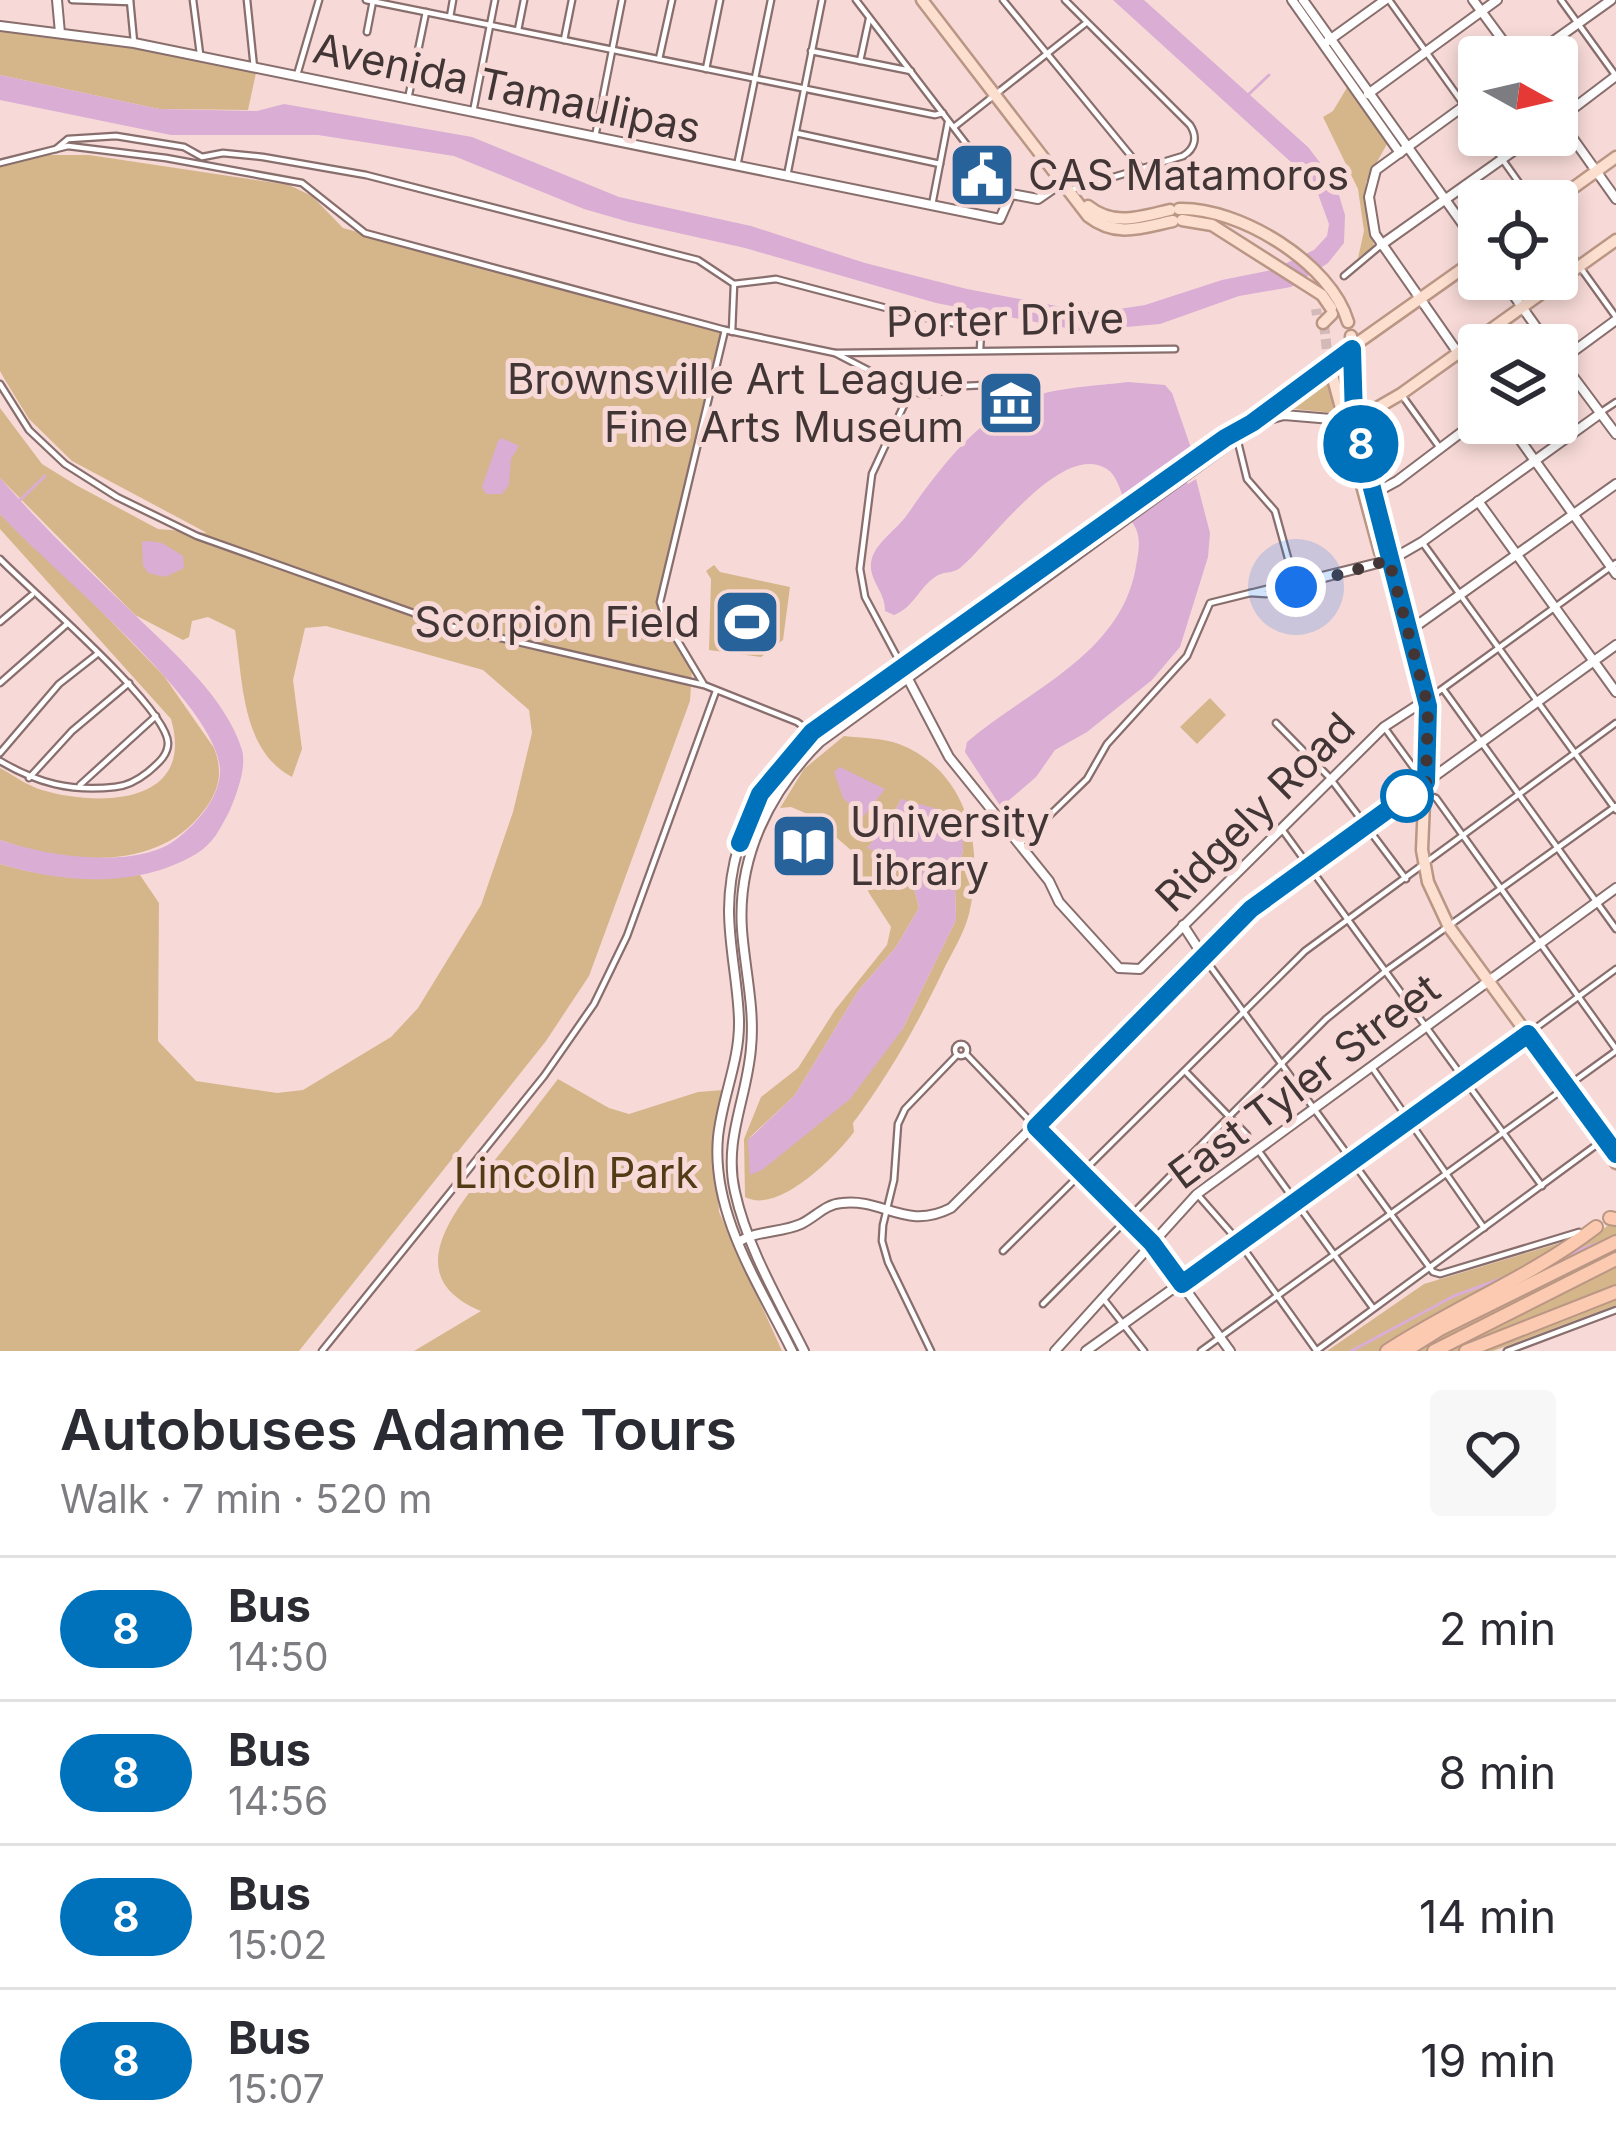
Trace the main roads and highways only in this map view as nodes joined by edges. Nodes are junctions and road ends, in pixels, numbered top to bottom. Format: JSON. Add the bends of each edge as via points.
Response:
{"nodes":[{"id":1,"x":926,"y":0,"type":"edge"},
{"id":2,"x":1040,"y":150,"type":"junction"},
{"id":3,"x":1616,"y":157,"type":"edge"},
{"id":4,"x":1578,"y":185,"type":"edge"},
{"id":5,"x":1176,"y":215,"type":"junction"},
{"id":6,"x":1616,"y":240,"type":"edge"},
{"id":7,"x":1458,"y":271,"type":"edge"},
{"id":8,"x":1324,"y":290,"type":"junction"},
{"id":9,"x":1324,"y":313,"type":"tunnel mouth"},
{"id":10,"x":1350,"y":336,"type":"junction"},
{"id":11,"x":1348,"y":419,"type":"junction"},
{"id":12,"x":1610,"y":1147,"type":"edge"},
{"id":13,"x":1616,"y":1163,"type":"edge"},
{"id":14,"x":1596,"y":1227,"type":"road end"},
{"id":15,"x":1616,"y":1242,"type":"edge"},
{"id":16,"x":1616,"y":1259,"type":"edge"},
{"id":17,"x":1616,"y":1292,"type":"edge"},
{"id":18,"x":1387,"y":1351,"type":"edge"},
{"id":19,"x":1405,"y":1351,"type":"edge"},
{"id":20,"x":1433,"y":1351,"type":"edge"},
{"id":21,"x":1466,"y":1351,"type":"edge"}],
"edges":[{"from":1,"to":2,"type":"main road"},
{"from":2,"to":5,"type":"main road","via":[[1090,209],[1115,219]]},
{"from":2,"to":5,"type":"main road","via":[[1102,226],[1131,231]]},
{"from":3,"to":4,"type":"main road"},
{"from":5,"to":8,"type":"main road","via":[[1203,220]]},
{"from":5,"to":8,"type":"main road","via":[[1200,210],[1234,219],[1283,244]]},
{"from":6,"to":11,"type":"main road","via":[[1401,394]]},
{"from":7,"to":10,"type":"main road"},
{"from":8,"to":9,"type":"main road"},
{"from":8,"to":10,"type":"main road"},
{"from":10,"to":11,"type":"main road"},
{"from":10,"to":11,"type":"main road","via":[[1329,361]]},
{"from":11,"to":12,"type":"main road","via":[[1427,699],[1424,865],[1433,899]]},
{"from":12,"to":13,"type":"main road"},
{"from":14,"to":18,"type":"highway","via":[[1556,1258]]},
{"from":15,"to":19,"type":"highway"},
{"from":16,"to":20,"type":"highway"},
{"from":17,"to":21,"type":"highway"}]}
